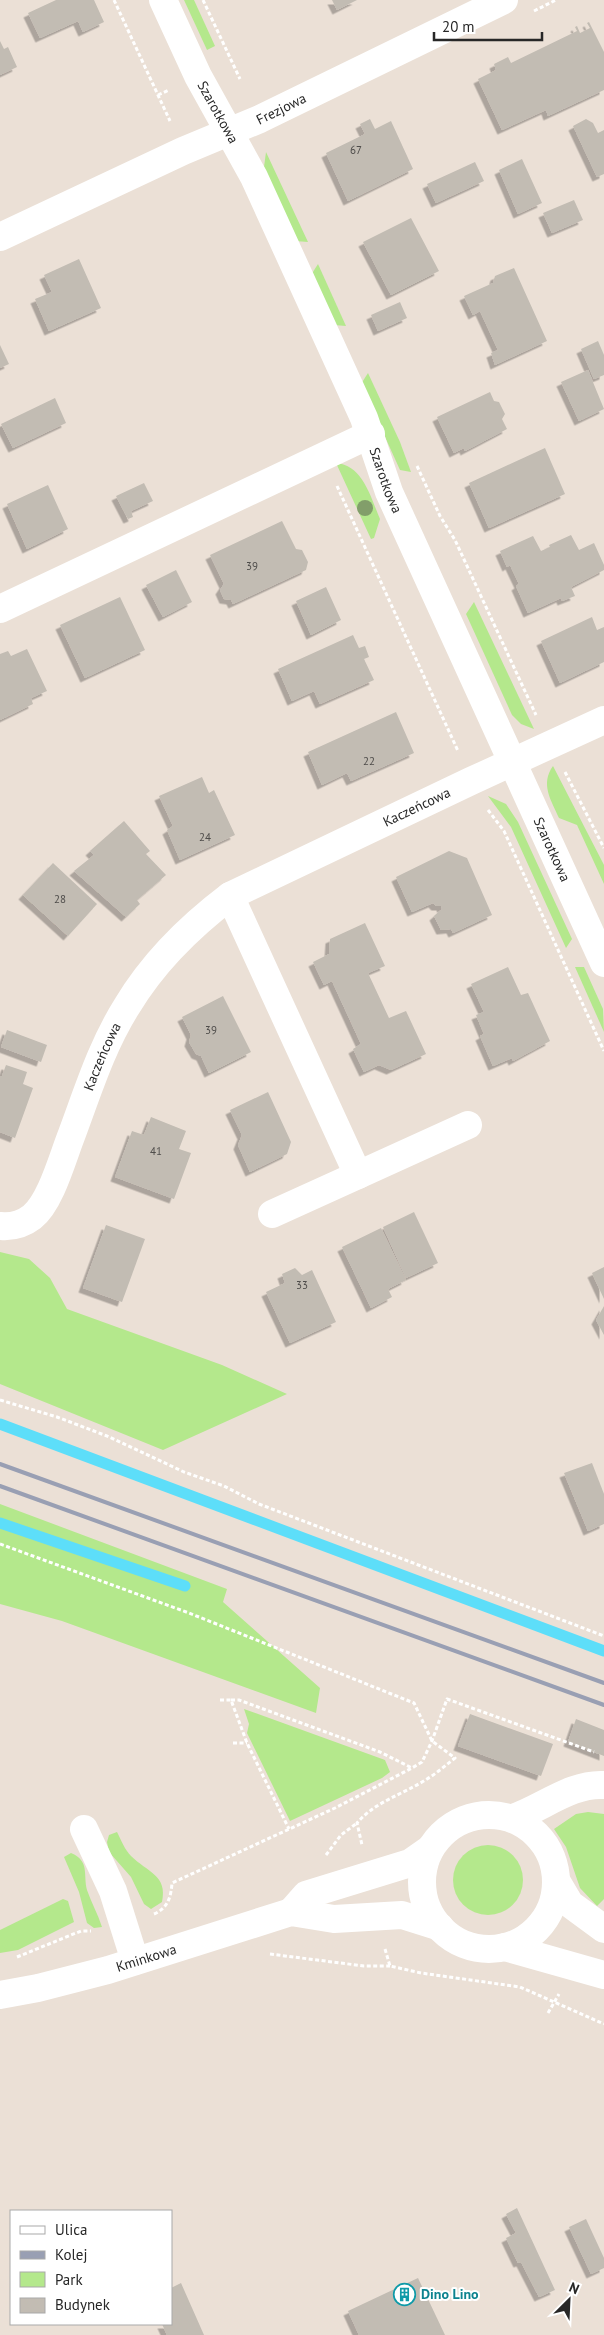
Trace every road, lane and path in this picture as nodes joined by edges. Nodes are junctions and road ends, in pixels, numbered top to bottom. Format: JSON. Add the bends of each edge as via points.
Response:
{"nodes":[{"id":1,"x":114,"y":0,"type":"edge"},
{"id":2,"x":163,"y":0,"type":"edge"},
{"id":3,"x":504,"y":0,"type":"edge"},
{"id":4,"x":229,"y":132,"type":"junction"},
{"id":5,"x":183,"y":151,"type":"junction"},
{"id":6,"x":0,"y":237,"type":"edge"},
{"id":7,"x":371,"y":434,"type":"junction"},
{"id":8,"x":0,"y":609,"type":"edge"},
{"id":9,"x":604,"y":720,"type":"edge"},
{"id":10,"x":512,"y":762,"type":"junction"},
{"id":11,"x":230,"y":896,"type":"junction"},
{"id":12,"x":604,"y":963,"type":"edge"},
{"id":13,"x":468,"y":1125,"type":"dead end"},
{"id":14,"x":358,"y":1175,"type":"junction"},
{"id":15,"x":272,"y":1214,"type":"dead end"},
{"id":16,"x":0,"y":1226,"type":"edge"},
{"id":17,"x":0,"y":1400,"type":"edge"},
{"id":18,"x":0,"y":1544,"type":"edge"},
{"id":19,"x":604,"y":1636,"type":"edge"},
{"id":20,"x":220,"y":1700,"type":"dead end"},
{"id":21,"x":231,"y":1700,"type":"junction"},
{"id":22,"x":432,"y":1741,"type":"junction"},
{"id":23,"x":233,"y":1743,"type":"dead end"},
{"id":24,"x":247,"y":1743,"type":"junction"},
{"id":25,"x":595,"y":1752,"type":"dead end"},
{"id":26,"x":455,"y":1758,"type":"dead end"},
{"id":27,"x":412,"y":1768,"type":"junction"},
{"id":28,"x":604,"y":1785,"type":"edge"},
{"id":29,"x":513,"y":1818,"type":"junction"},
{"id":30,"x":289,"y":1829,"type":"junction"},
{"id":31,"x":84,"y":1830,"type":"dead end"},
{"id":32,"x":430,"y":1849,"type":"junction"},
{"id":33,"x":556,"y":1882,"type":"junction"},
{"id":34,"x":291,"y":1912,"type":"junction"},
{"id":35,"x":125,"y":1924,"type":"junction"},
{"id":36,"x":440,"y":1927,"type":"junction"},
{"id":37,"x":604,"y":1929,"type":"edge"},
{"id":38,"x":505,"y":1947,"type":"junction"},
{"id":39,"x":262,"y":1953,"type":"dead end"},
{"id":40,"x":386,"y":1953,"type":"dead end"},
{"id":41,"x":8,"y":1958,"type":"dead end"},
{"id":42,"x":135,"y":1961,"type":"junction"},
{"id":43,"x":390,"y":1966,"type":"junction"},
{"id":44,"x":604,"y":1975,"type":"edge"},
{"id":45,"x":0,"y":1995,"type":"edge"},
{"id":46,"x":604,"y":2024,"type":"edge"}],
"edges":[{"from":1,"to":5,"type":"path"},
{"from":2,"to":4,"type":"street","name":"Szarotkowa","via":[[198,76]]},
{"from":3,"to":4,"type":"street","name":"Frezjowa"},
{"from":4,"to":5,"type":"street","name":"Frezjowa"},
{"from":4,"to":7,"type":"street","name":"Szarotkowa","via":[[254,177]]},
{"from":5,"to":6,"type":"street","name":"Frezjowa"},
{"from":7,"to":8,"type":"street"},
{"from":7,"to":10,"type":"street","name":"Szarotkowa","via":[[389,492]]},
{"from":9,"to":10,"type":"street","name":"Kaczeńcowa"},
{"from":10,"to":11,"type":"street","name":"Kaczeńcowa"},
{"from":10,"to":12,"type":"street","name":"Szarotkowa"},
{"from":11,"to":14,"type":"street"},
{"from":11,"to":16,"type":"street","name":"Kaczeńcowa","via":[[178,939],[150,971],[127,1005],[101,1058],[50,1192],[33,1216],[10,1227]]},
{"from":13,"to":14,"type":"street"},
{"from":14,"to":15,"type":"street"},
{"from":17,"to":19,"type":"path","via":[[107,1436],[259,1504]]},
{"from":18,"to":22,"type":"path","via":[[189,1613],[414,1703]]},
{"from":20,"to":21,"type":"path"},
{"from":21,"to":24,"type":"path"},
{"from":21,"to":27,"type":"path","via":[[239,1700],[380,1752]]},
{"from":22,"to":25,"type":"path","via":[[447,1699]]},
{"from":22,"to":26,"type":"path"},
{"from":22,"to":27,"type":"path","via":[[422,1762]]},
{"from":23,"to":24,"type":"path"},
{"from":24,"to":30,"type":"path"},
{"from":27,"to":30,"type":"path"},
{"from":28,"to":29,"type":"street","via":[[570,1791],[534,1811]]},
{"from":29,"to":32,"type":"street","via":[[489,1814],[466,1818],[445,1831]]},
{"from":29,"to":33,"type":"street","via":[[540,1837],[555,1866]]},
{"from":30,"to":35,"type":"path","via":[[172,1883],[167,1906]]},
{"from":31,"to":35,"type":"street"},
{"from":32,"to":34,"type":"street","via":[[410,1863],[306,1895]]},
{"from":32,"to":36,"type":"street","via":[[422,1872],[422,1884],[429,1912]]},
{"from":33,"to":37,"type":"street","via":[[570,1904]]},
{"from":33,"to":38,"type":"street","via":[[555,1898],[548,1915],[537,1929]]},
{"from":34,"to":36,"type":"street","via":[[334,1919],[402,1915]]},
{"from":34,"to":42,"type":"street","name":"Kminkowa"},
{"from":35,"to":41,"type":"path","via":[[101,1932],[81,1930]]},
{"from":35,"to":42,"type":"street"},
{"from":36,"to":38,"type":"street","via":[[470,1946]]},
{"from":38,"to":44,"type":"street"},
{"from":39,"to":43,"type":"path","via":[[364,1966]]},
{"from":40,"to":43,"type":"path"},
{"from":42,"to":45,"type":"street","name":"Kminkowa"},
{"from":43,"to":46,"type":"path","via":[[520,1987]]}]}
